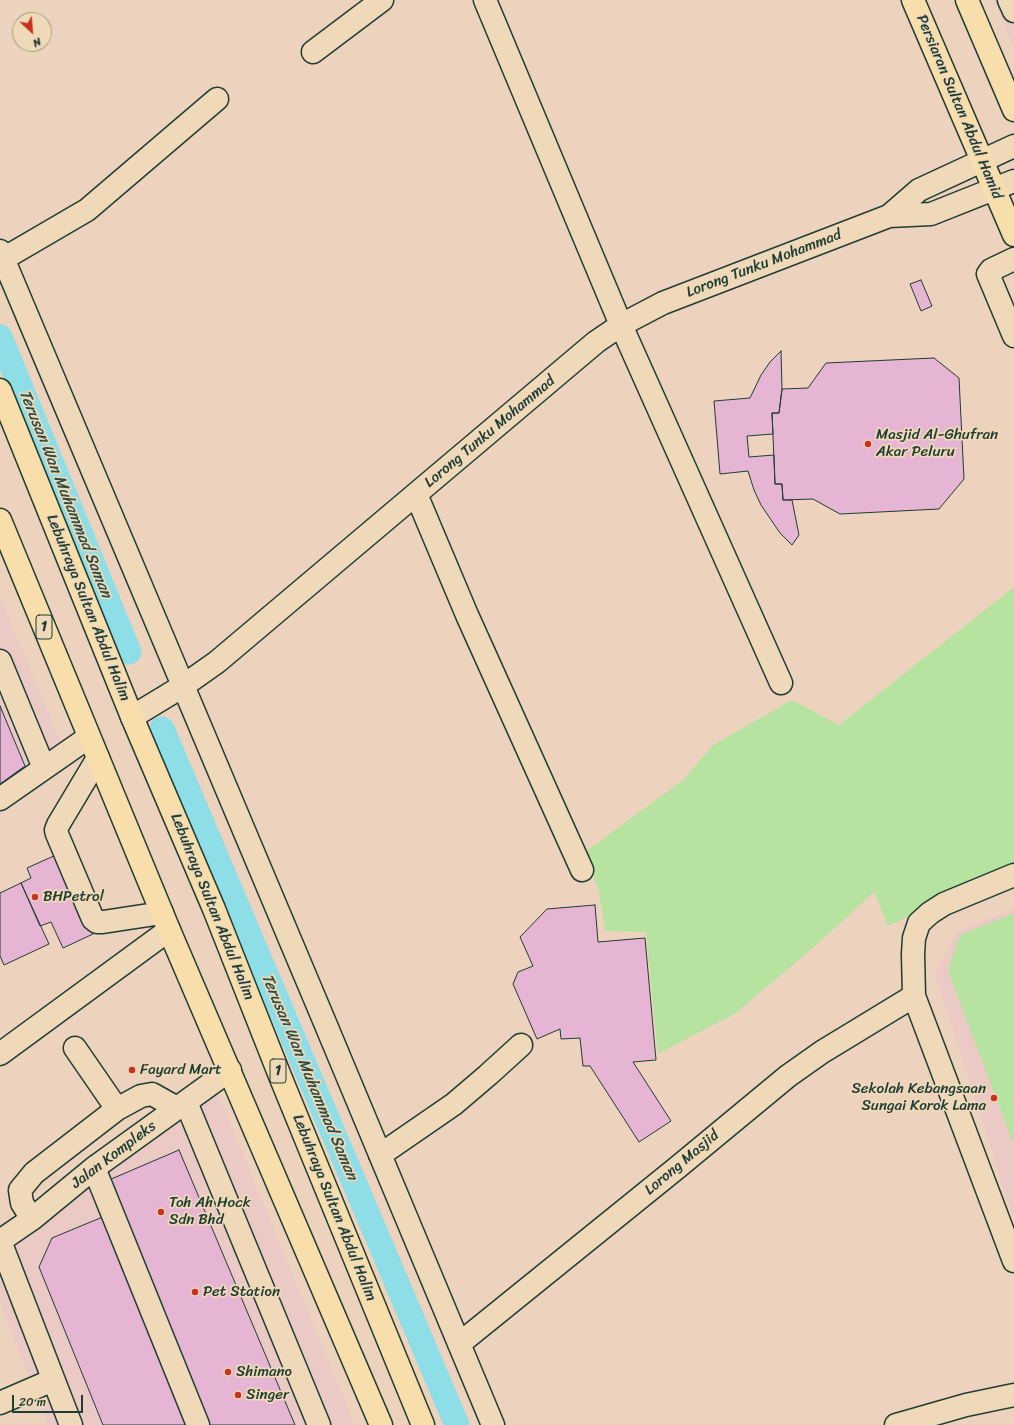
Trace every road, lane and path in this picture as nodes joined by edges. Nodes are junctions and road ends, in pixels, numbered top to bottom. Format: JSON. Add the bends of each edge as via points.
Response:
{"nodes":[{"id":1,"x":382,"y":0,"type":"edge"},
{"id":2,"x":485,"y":0,"type":"edge"},
{"id":3,"x":913,"y":0,"type":"edge"},
{"id":4,"x":966,"y":0,"type":"edge"},
{"id":5,"x":1009,"y":0,"type":"edge"},
{"id":6,"x":1014,"y":11,"type":"edge"},
{"id":7,"x":313,"y":52,"type":"dead end"},
{"id":8,"x":217,"y":99,"type":"dead end"},
{"id":9,"x":1014,"y":110,"type":"edge"},
{"id":10,"x":1014,"y":146,"type":"edge"},
{"id":11,"x":982,"y":160,"type":"junction"},
{"id":12,"x":1014,"y":181,"type":"edge"},
{"id":13,"x":994,"y":189,"type":"junction"},
{"id":14,"x":889,"y":216,"type":"junction"},
{"id":15,"x":1014,"y":235,"type":"edge"},
{"id":16,"x":2,"y":255,"type":"edge"},
{"id":17,"x":1014,"y":259,"type":"edge"},
{"id":18,"x":621,"y":325,"type":"junction"},
{"id":19,"x":1014,"y":336,"type":"edge"},
{"id":20,"x":0,"y":390,"type":"edge"},
{"id":21,"x":416,"y":494,"type":"junction"},
{"id":22,"x":0,"y":520,"type":"edge"},
{"id":23,"x":0,"y":662,"type":"edge"},
{"id":24,"x":781,"y":683,"type":"dead end"},
{"id":25,"x":183,"y":686,"type":"junction"},
{"id":26,"x":132,"y":717,"type":"junction"},
{"id":27,"x":89,"y":737,"type":"junction"},
{"id":28,"x":98,"y":758,"type":"junction"},
{"id":29,"x":44,"y":768,"type":"junction"},
{"id":30,"x":0,"y":799,"type":"edge"},
{"id":31,"x":582,"y":870,"type":"dead end"},
{"id":32,"x":1014,"y":874,"type":"edge"},
{"id":33,"x":165,"y":921,"type":"junction"},
{"id":34,"x":914,"y":996,"type":"junction"},
{"id":35,"x":521,"y":1045,"type":"dead end"},
{"id":36,"x":75,"y":1048,"type":"dead end"},
{"id":37,"x":0,"y":1054,"type":"edge"},
{"id":38,"x":230,"y":1070,"type":"junction"},
{"id":39,"x":182,"y":1105,"type":"junction"},
{"id":40,"x":117,"y":1109,"type":"junction"},
{"id":41,"x":380,"y":1155,"type":"junction"},
{"id":42,"x":94,"y":1168,"type":"junction"},
{"id":43,"x":32,"y":1219,"type":"junction"},
{"id":44,"x":0,"y":1241,"type":"edge"},
{"id":45,"x":1014,"y":1261,"type":"edge"},
{"id":46,"x":459,"y":1344,"type":"junction"},
{"id":47,"x":53,"y":1380,"type":"junction"},
{"id":48,"x":1014,"y":1395,"type":"edge"},
{"id":49,"x":0,"y":1403,"type":"edge"},
{"id":50,"x":71,"y":1425,"type":"edge"},
{"id":51,"x":198,"y":1425,"type":"edge"},
{"id":52,"x":319,"y":1425,"type":"edge"},
{"id":53,"x":381,"y":1425,"type":"edge"},
{"id":54,"x":423,"y":1425,"type":"edge"},
{"id":55,"x":493,"y":1425,"type":"edge"},
{"id":56,"x":896,"y":1425,"type":"edge"}],
"edges":[{"from":1,"to":7,"type":"street"},
{"from":2,"to":18,"type":"street"},
{"from":3,"to":11,"type":"main road","name":"Persiaran Sultan Abdul Hamid"},
{"from":4,"to":9,"type":"main road"},
{"from":5,"to":6,"type":"street"},
{"from":8,"to":16,"type":"street","via":[[87,210]]},
{"from":10,"to":11,"type":"street","name":"Lorong Tunku Mohammad"},
{"from":11,"to":13,"type":"main road","name":"Persiaran Sultan Abdul Hamid"},
{"from":11,"to":14,"type":"street","name":"Lorong Tunku Mohammad","via":[[919,190]]},
{"from":12,"to":13,"type":"street","name":"Lorong Tunku Mohammad"},
{"from":13,"to":14,"type":"street","name":"Lorong Tunku Mohammad","via":[[931,214]]},
{"from":13,"to":15,"type":"main road","name":"Persiaran Sultan Abdul Hamid"},
{"from":14,"to":18,"type":"street","name":"Lorong Tunku Mohammad","via":[[663,303]]},
{"from":16,"to":25,"type":"street"},
{"from":17,"to":19,"type":"street","via":[[988,274]]},
{"from":18,"to":21,"type":"street","name":"Lorong Tunku Mohammad","via":[[596,342]]},
{"from":18,"to":24,"type":"street"},
{"from":20,"to":26,"type":"main road","name":"Lebuhraya Sultan Abdul Halim","number":"1"},
{"from":21,"to":25,"type":"street","name":"Lorong Tunku Mohammad","via":[[217,662]]},
{"from":21,"to":31,"type":"street","via":[[467,615]]},
{"from":22,"to":27,"type":"main road","number":"1"},
{"from":23,"to":29,"type":"street"},
{"from":25,"to":26,"type":"street","name":"Lorong Tunku Mohammad"},
{"from":25,"to":41,"type":"street"},
{"from":26,"to":54,"type":"main road","name":"Lebuhraya Sultan Abdul Halim","number":"1","via":[[214,909]]},
{"from":27,"to":28,"type":"main road","number":"1"},
{"from":27,"to":29,"type":"street"},
{"from":28,"to":33,"type":"main road","number":"1"},
{"from":28,"to":33,"type":"street","via":[[58,825],[57,834],[93,919],[97,922]]},
{"from":29,"to":30,"type":"street"},
{"from":32,"to":34,"type":"street","via":[[944,904],[919,923],[914,938]]},
{"from":33,"to":37,"type":"street"},
{"from":33,"to":38,"type":"main road","number":"1"},
{"from":34,"to":45,"type":"street"},
{"from":34,"to":46,"type":"street","name":"Lorong Masjid","via":[[822,1052],[788,1076]]},
{"from":35,"to":41,"type":"street","via":[[454,1104]]},
{"from":36,"to":40,"type":"street"},
{"from":38,"to":39,"type":"street","name":"Jalan Kompleks"},
{"from":38,"to":53,"type":"main road","number":"1"},
{"from":39,"to":40,"type":"street","via":[[152,1094],[140,1096]]},
{"from":39,"to":42,"type":"street","name":"Jalan Kompleks"},
{"from":39,"to":52,"type":"street"},
{"from":40,"to":43,"type":"street","via":[[34,1173],[20,1190],[22,1203]]},
{"from":41,"to":46,"type":"street"},
{"from":42,"to":43,"type":"street","name":"Jalan Kompleks"},
{"from":42,"to":51,"type":"street"},
{"from":43,"to":44,"type":"street","name":"Jalan Kompleks"},
{"from":44,"to":47,"type":"street"},
{"from":46,"to":55,"type":"street"},
{"from":47,"to":49,"type":"street"},
{"from":47,"to":50,"type":"street"},
{"from":48,"to":56,"type":"street","via":[[966,1405]]}]}
